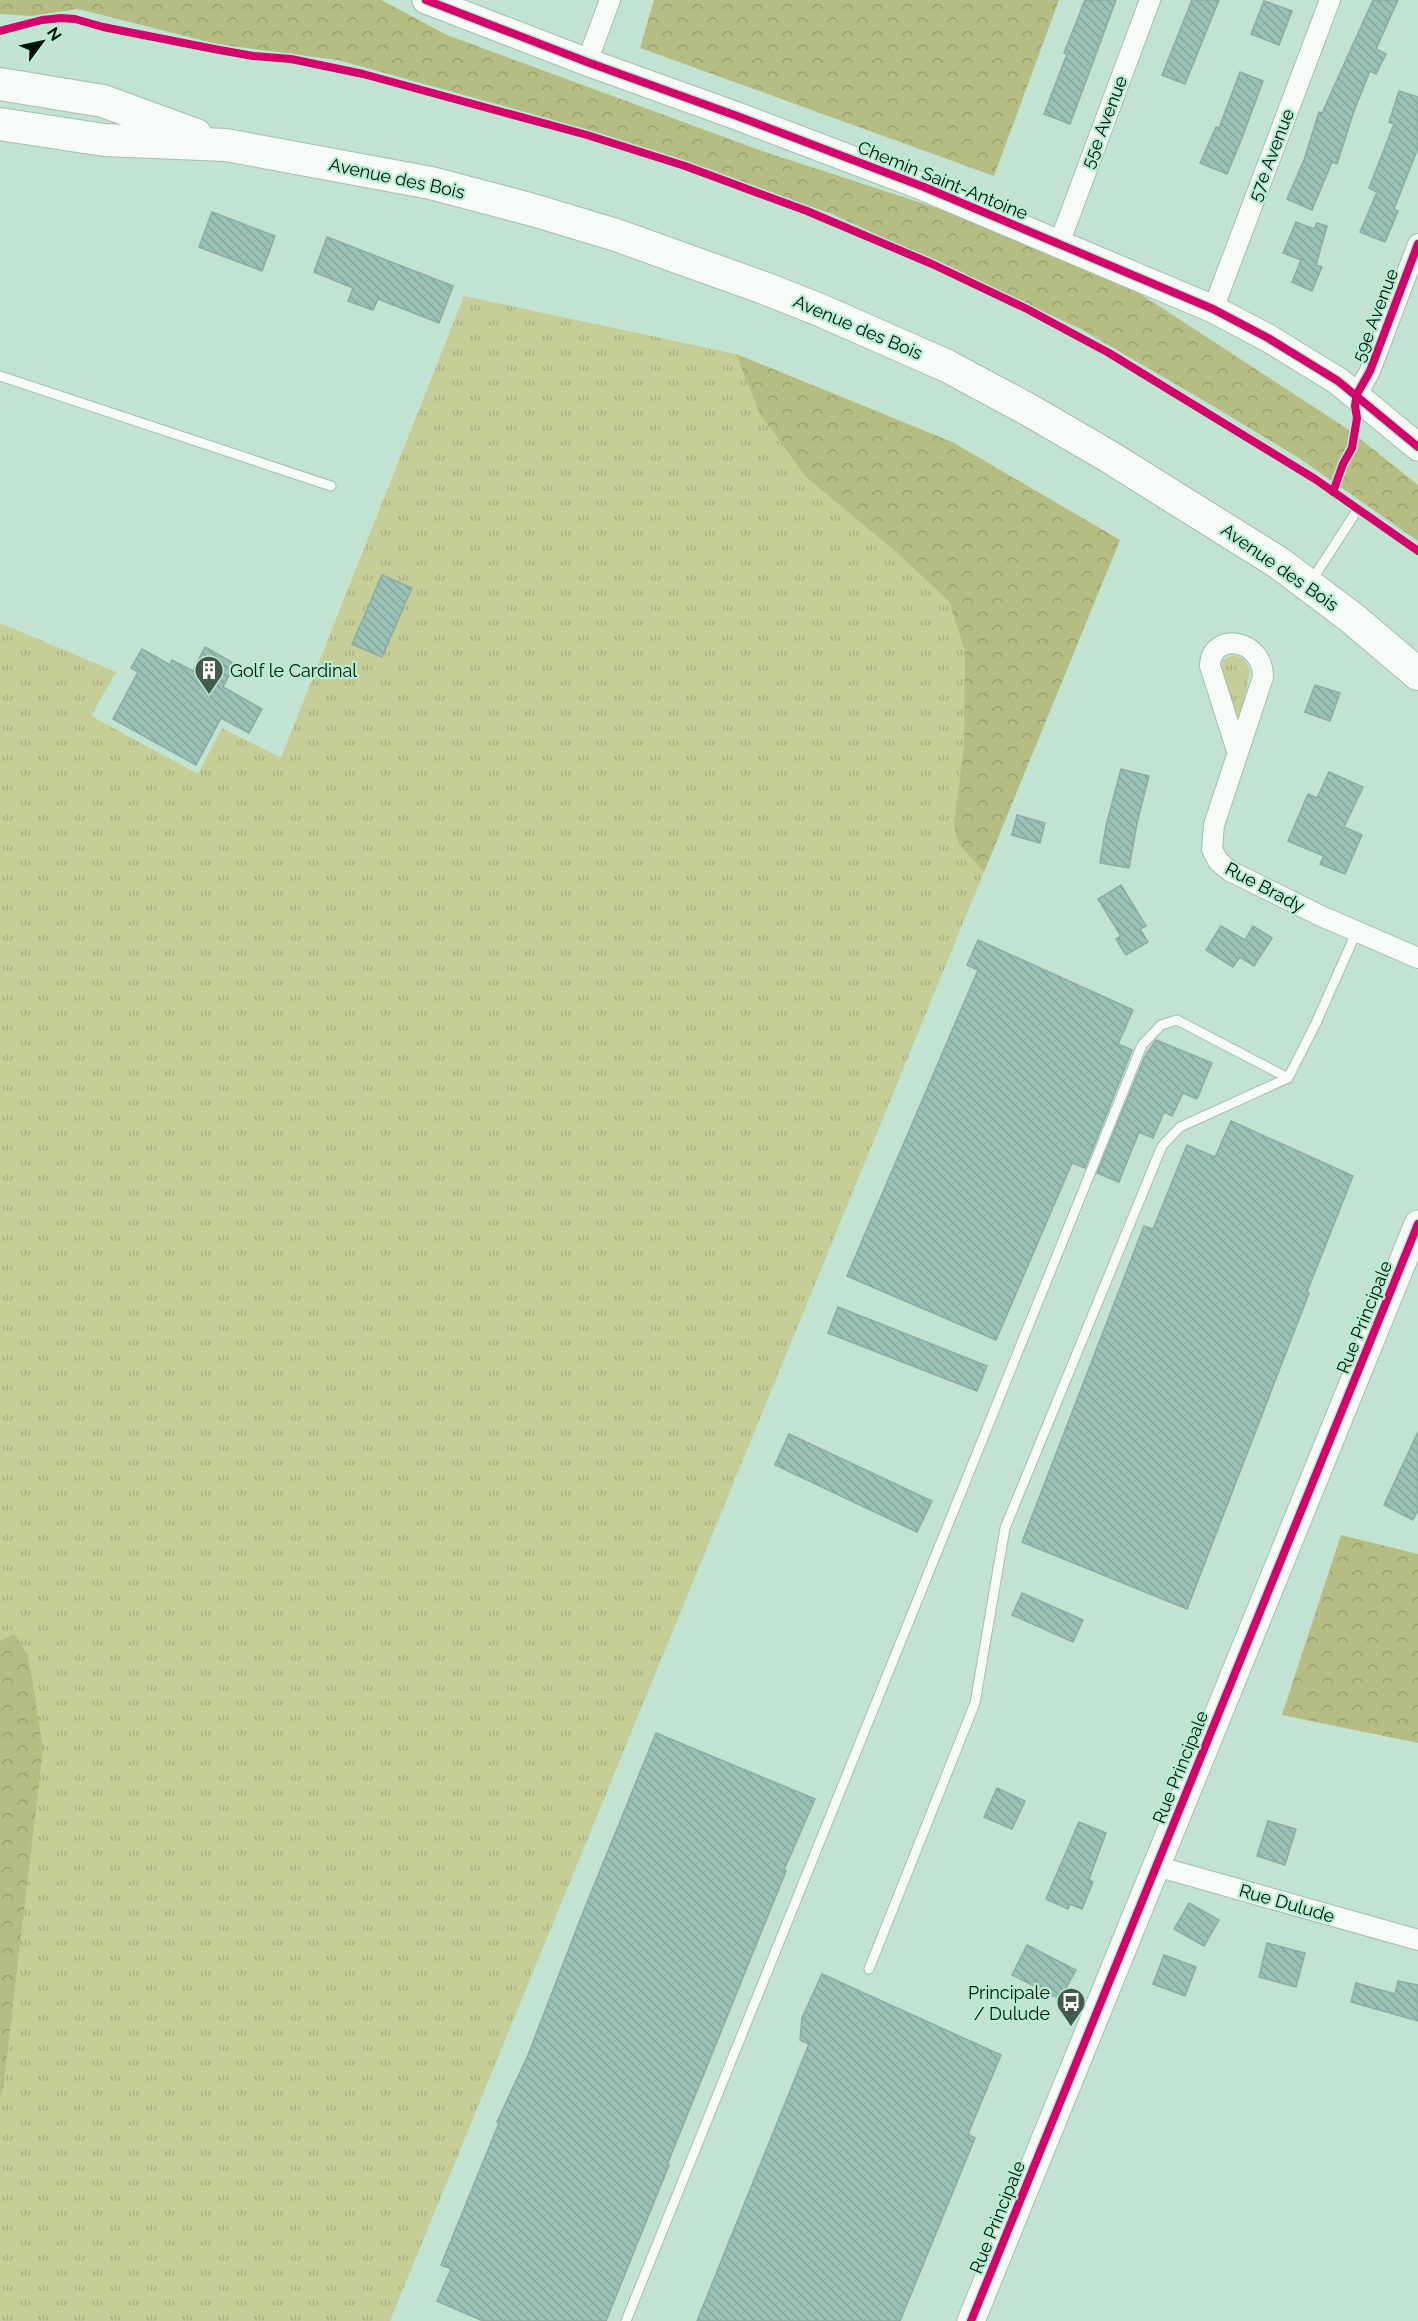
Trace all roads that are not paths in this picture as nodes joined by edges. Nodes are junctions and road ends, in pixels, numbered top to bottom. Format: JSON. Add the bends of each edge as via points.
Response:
{"nodes":[{"id":1,"x":426,"y":0,"type":"edge"},
{"id":2,"x":610,"y":0,"type":"edge"},
{"id":3,"x":1150,"y":0,"type":"edge"},
{"id":4,"x":1330,"y":0,"type":"edge"},
{"id":5,"x":587,"y":62,"type":"junction"},
{"id":6,"x":0,"y":84,"type":"edge"},
{"id":7,"x":0,"y":124,"type":"edge"},
{"id":8,"x":226,"y":145,"type":"junction"},
{"id":9,"x":1059,"y":244,"type":"junction"},
{"id":10,"x":1418,"y":244,"type":"edge"},
{"id":11,"x":1213,"y":309,"type":"junction"},
{"id":12,"x":0,"y":376,"type":"edge"},
{"id":13,"x":1357,"y":394,"type":"junction"},
{"id":14,"x":1418,"y":447,"type":"edge"},
{"id":15,"x":331,"y":486,"type":"dead end"},
{"id":16,"x":1358,"y":509,"type":"dead end"},
{"id":17,"x":1309,"y":584,"type":"junction"},
{"id":18,"x":1418,"y":674,"type":"edge"},
{"id":19,"x":1237,"y":751,"type":"junction"},
{"id":20,"x":1356,"y":933,"type":"junction"},
{"id":21,"x":1418,"y":958,"type":"edge"},
{"id":22,"x":1288,"y":1078,"type":"junction"},
{"id":23,"x":1418,"y":1224,"type":"edge"},
{"id":24,"x":1156,"y":1866,"type":"junction"},
{"id":25,"x":1418,"y":1940,"type":"edge"},
{"id":26,"x":869,"y":1969,"type":"dead end"},
{"id":27,"x":626,"y":2321,"type":"edge"},
{"id":28,"x":971,"y":2321,"type":"edge"}],
"edges":[{"from":1,"to":5,"type":"street","name":"Chemin Saint-Antoine"},
{"from":2,"to":5,"type":"street"},
{"from":3,"to":9,"type":"street","name":"55e Avenue"},
{"from":4,"to":11,"type":"street","name":"57e Avenue"},
{"from":5,"to":9,"type":"street","name":"Chemin Saint-Antoine","via":[[820,147]]},
{"from":6,"to":8,"type":"main road","name":"Avenue des Bois","via":[[103,101]]},
{"from":7,"to":8,"type":"main road","name":"Avenue des Bois","via":[[104,140]]},
{"from":8,"to":17,"type":"main road","name":"Avenue des Bois","via":[[431,183],[533,210],[664,251],[820,310],[947,366],[1029,410],[1251,544]]},
{"from":9,"to":11,"type":"street","name":"Chemin Saint-Antoine"},
{"from":10,"to":13,"type":"street","name":"59e Avenue","via":[[1370,371]]},
{"from":11,"to":13,"type":"street","name":"Chemin Saint-Antoine","via":[[1317,366]]},
{"from":12,"to":15,"type":"lane"},
{"from":13,"to":14,"type":"street","name":"Chemin Saint-Antoine"},
{"from":16,"to":17,"type":"lane"},
{"from":17,"to":18,"type":"main road","name":"Avenue des Bois"},
{"from":19,"to":19,"type":"street","name":"Rue Brady","via":[[1262,684],[1263,669],[1253,650],[1235,643],[1217,650],[1210,666]]},
{"from":19,"to":20,"type":"street","name":"Rue Brady","via":[[1211,841],[1218,861],[1230,871]]},
{"from":20,"to":21,"type":"street","name":"Rue Brady"},
{"from":20,"to":22,"type":"lane"},
{"from":22,"to":26,"type":"lane","via":[[1180,1127],[1162,1146],[1005,1528],[975,1703]]},
{"from":22,"to":27,"type":"lane","via":[[1177,1020],[1161,1025],[1142,1045]]},
{"from":23,"to":24,"type":"street","name":"Rue Principale"},
{"from":24,"to":25,"type":"street","name":"Rue Dulude"},
{"from":24,"to":28,"type":"street","name":"Rue Principale"}]}
